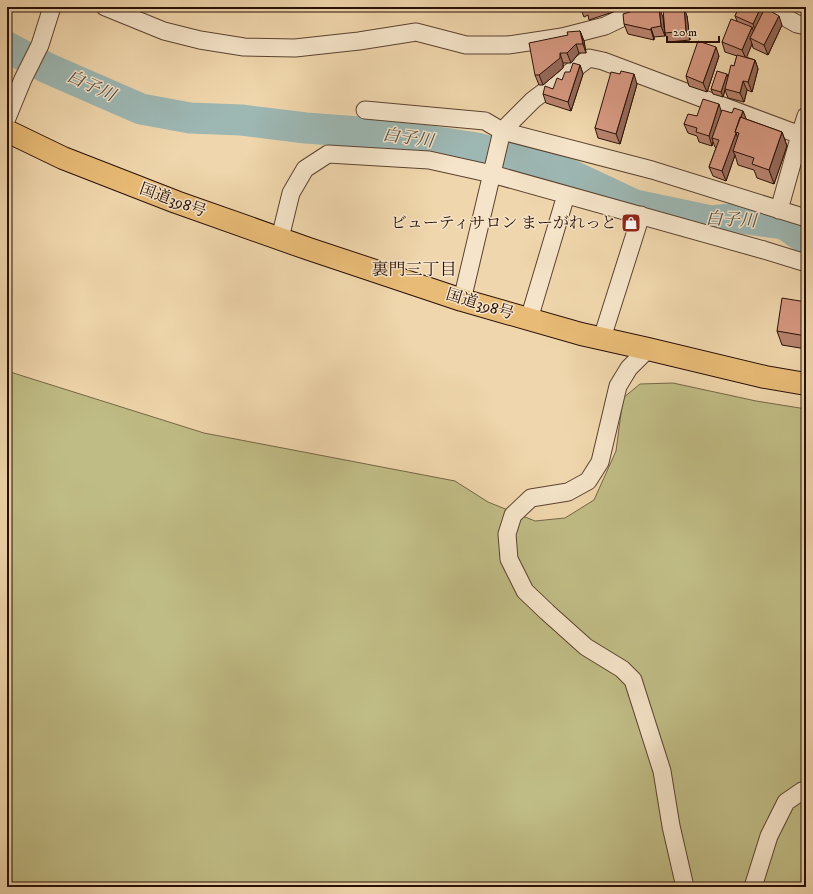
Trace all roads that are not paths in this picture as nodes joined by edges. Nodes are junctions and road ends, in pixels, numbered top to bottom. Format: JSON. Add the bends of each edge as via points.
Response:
{"nodes":[{"id":1,"x":52,"y":7,"type":"edge"},
{"id":2,"x":105,"y":7,"type":"edge"},
{"id":3,"x":675,"y":7,"type":"edge"},
{"id":4,"x":767,"y":7,"type":"edge"},
{"id":5,"x":806,"y":26,"type":"edge"},
{"id":6,"x":365,"y":110,"type":"dead end"},
{"id":7,"x":806,"y":116,"type":"edge"},
{"id":8,"x":7,"y":118,"type":"edge"},
{"id":9,"x":7,"y":131,"type":"edge"},
{"id":10,"x":502,"y":131,"type":"junction"},
{"id":11,"x":800,"y":146,"type":"edge"},
{"id":12,"x":492,"y":174,"type":"junction"},
{"id":13,"x":566,"y":195,"type":"junction"},
{"id":14,"x":779,"y":210,"type":"junction"},
{"id":15,"x":641,"y":216,"type":"junction"},
{"id":16,"x":806,"y":218,"type":"edge"},
{"id":17,"x":280,"y":238,"type":"junction"},
{"id":18,"x":806,"y":264,"type":"edge"},
{"id":19,"x":462,"y":300,"type":"junction"},
{"id":20,"x":529,"y":319,"type":"junction"},
{"id":21,"x":602,"y":338,"type":"junction"},
{"id":22,"x":648,"y":349,"type":"junction"},
{"id":23,"x":806,"y":384,"type":"edge"},
{"id":24,"x":806,"y":790,"type":"edge"},
{"id":25,"x":686,"y":887,"type":"edge"},
{"id":26,"x":753,"y":887,"type":"edge"}],
"edges":[{"from":1,"to":8,"type":"street","via":[[40,45]]},
{"from":2,"to":3,"type":"street","via":[[164,31],[200,40],[244,47],[295,48],[416,32],[466,44],[508,46],[562,37],[605,26],[634,12]]},
{"from":4,"to":5,"type":"street","via":[[797,24]]},
{"from":6,"to":10,"type":"street","via":[[485,121]]},
{"from":7,"to":11,"type":"street"},
{"from":9,"to":17,"type":"highway","name":"国道398号","via":[[63,158],[176,202]]},
{"from":10,"to":11,"type":"street","via":[[533,100],[589,58],[603,61]]},
{"from":10,"to":12,"type":"street"},
{"from":10,"to":14,"type":"street","via":[[652,170]]},
{"from":11,"to":14,"type":"street"},
{"from":12,"to":13,"type":"street"},
{"from":12,"to":17,"type":"street","via":[[429,160],[328,154],[305,169],[291,193]]},
{"from":12,"to":19,"type":"street"},
{"from":13,"to":15,"type":"street"},
{"from":13,"to":20,"type":"street"},
{"from":14,"to":16,"type":"street"},
{"from":15,"to":18,"type":"street"},
{"from":15,"to":21,"type":"street"},
{"from":17,"to":19,"type":"highway","name":"国道398号"},
{"from":19,"to":20,"type":"highway","name":"国道398号"},
{"from":20,"to":21,"type":"highway","name":"国道398号"},
{"from":21,"to":22,"type":"highway","name":"国道398号"},
{"from":22,"to":23,"type":"highway","name":"国道398号","via":[[765,377]]},
{"from":22,"to":25,"type":"street","via":[[629,368],[618,386],[600,462],[588,481],[568,492],[531,498],[513,515],[507,534],[509,559],[525,590],[586,647],[622,669],[633,680],[662,771],[671,826]]},
{"from":24,"to":26,"type":"street","via":[[786,802],[769,836]]}]}
